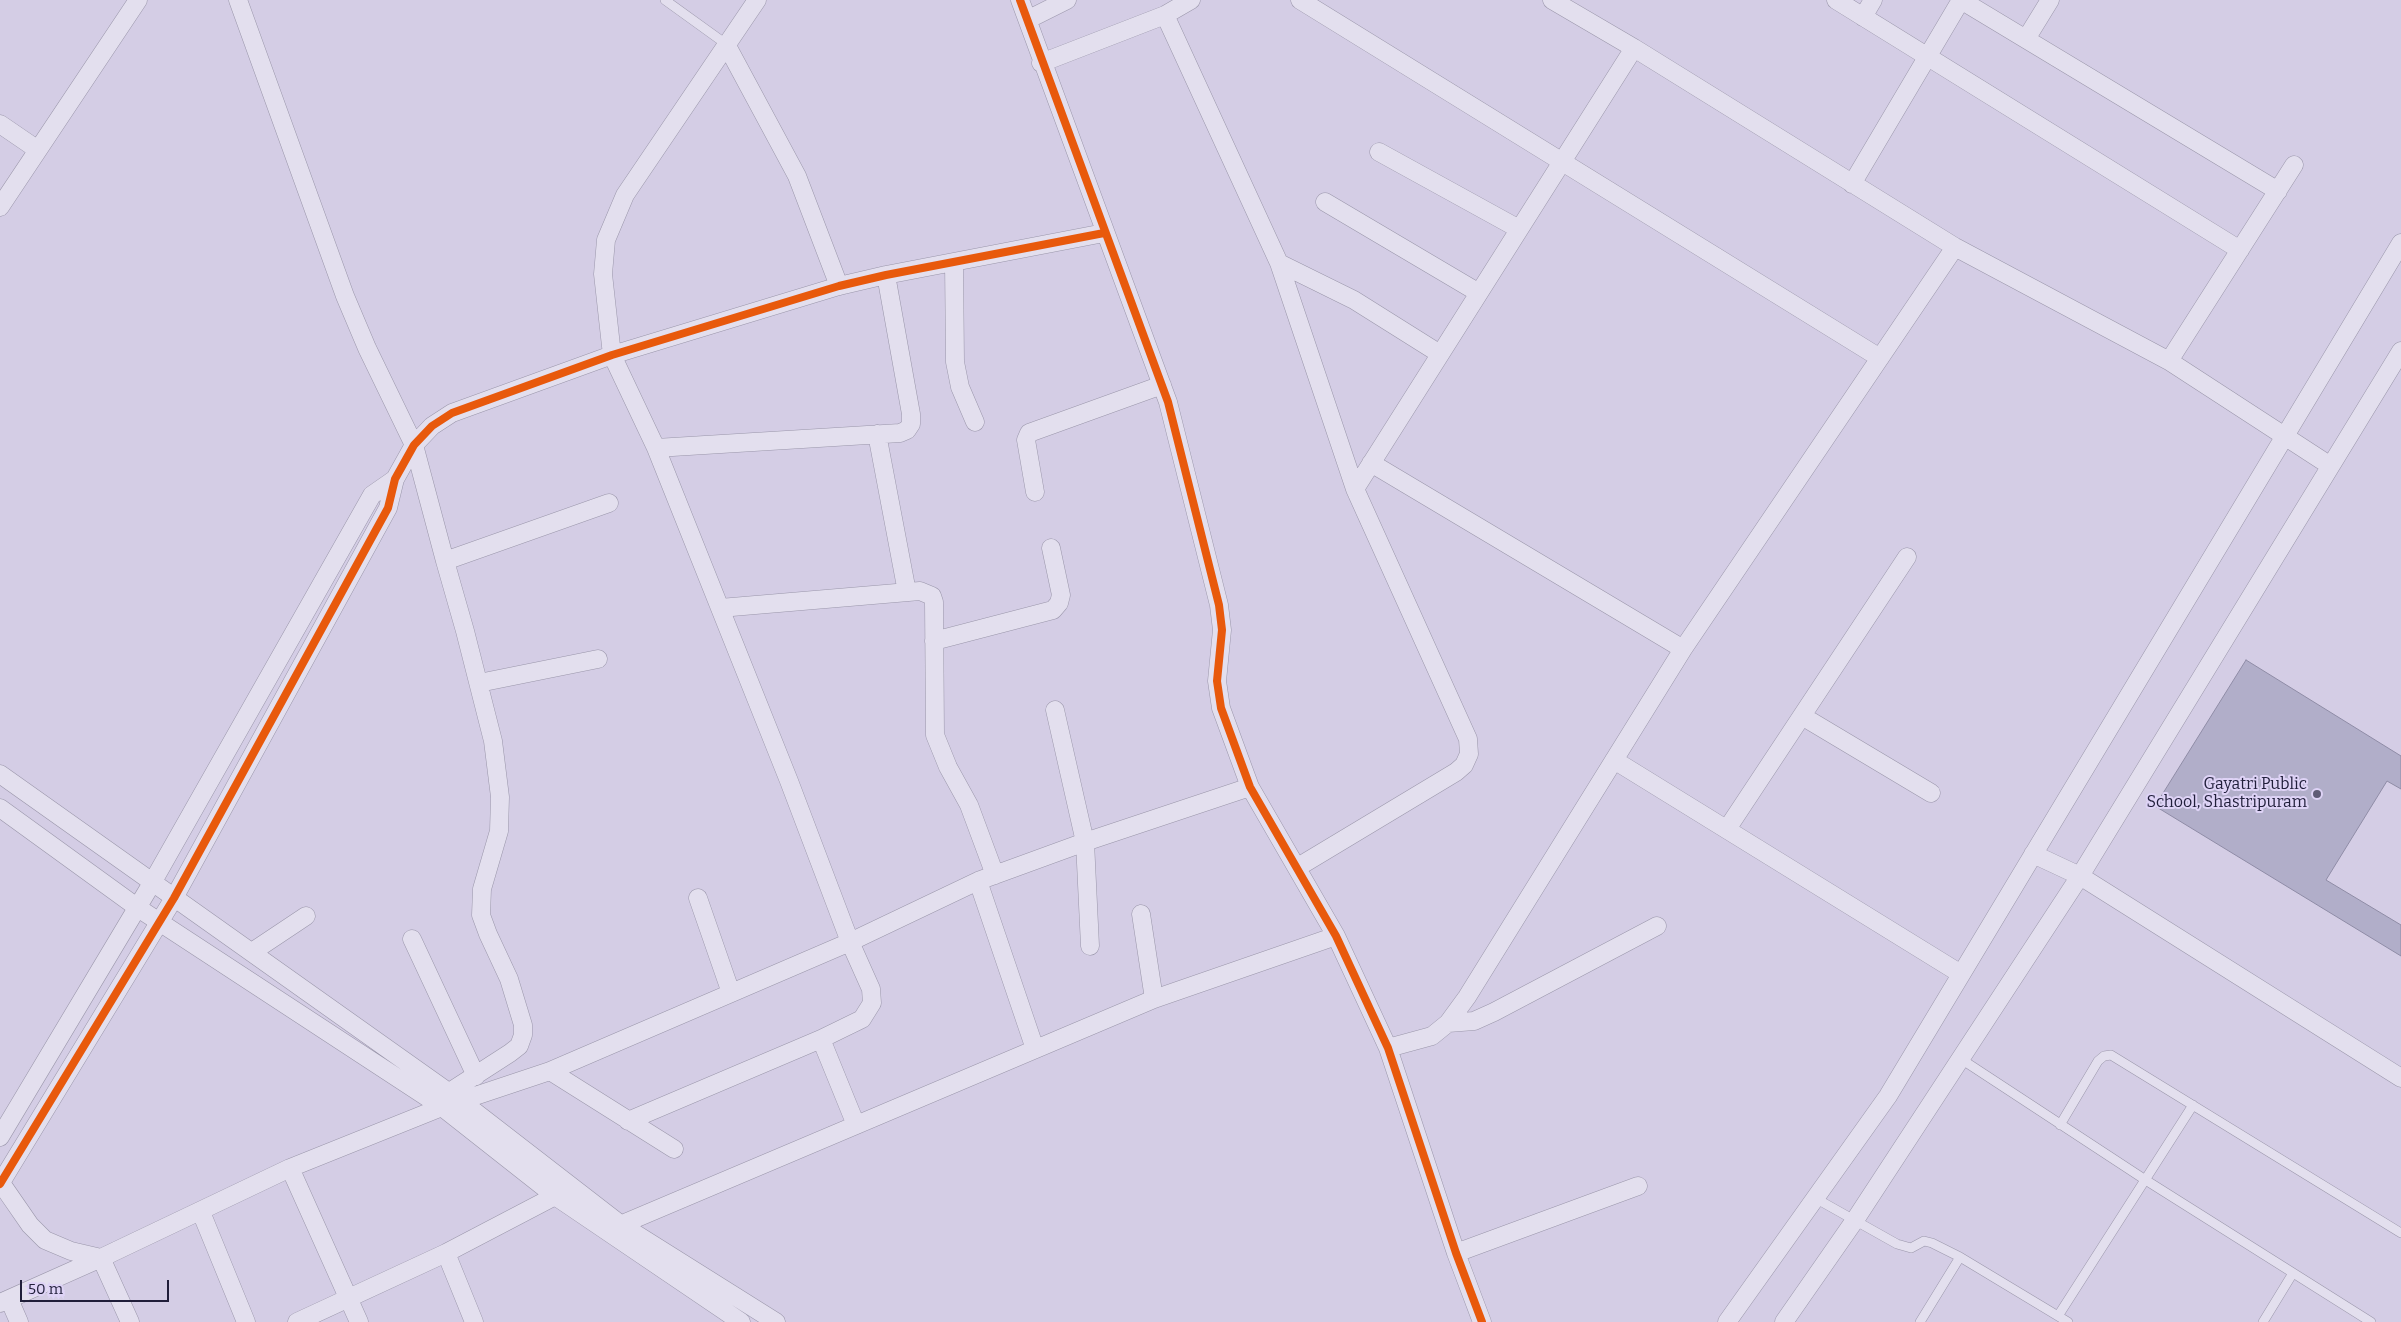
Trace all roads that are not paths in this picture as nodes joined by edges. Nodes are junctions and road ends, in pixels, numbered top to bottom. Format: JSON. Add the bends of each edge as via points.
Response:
{"nodes":[{"id":1,"x":138,"y":0,"type":"edge"},
{"id":2,"x":238,"y":0,"type":"edge"},
{"id":3,"x":665,"y":0,"type":"edge"},
{"id":4,"x":757,"y":0,"type":"edge"},
{"id":5,"x":1020,"y":0,"type":"edge"},
{"id":6,"x":1067,"y":0,"type":"edge"},
{"id":7,"x":1192,"y":0,"type":"edge"},
{"id":8,"x":1300,"y":0,"type":"edge"},
{"id":9,"x":1552,"y":0,"type":"edge"},
{"id":10,"x":1836,"y":0,"type":"edge"},
{"id":11,"x":1873,"y":0,"type":"edge"},
{"id":12,"x":1961,"y":0,"type":"edge"},
{"id":13,"x":2050,"y":0,"type":"edge"},
{"id":14,"x":1165,"y":16,"type":"junction"},
{"id":15,"x":1863,"y":17,"type":"junction"},
{"id":16,"x":1029,"y":19,"type":"junction"},
{"id":17,"x":2026,"y":39,"type":"junction"},
{"id":18,"x":726,"y":44,"type":"junction"},
{"id":19,"x":1634,"y":48,"type":"junction"},
{"id":20,"x":1928,"y":57,"type":"junction"},
{"id":21,"x":1042,"y":63,"type":"junction"},
{"id":22,"x":0,"y":124,"type":"edge"},
{"id":23,"x":38,"y":150,"type":"junction"},
{"id":24,"x":1379,"y":152,"type":"dead end"},
{"id":25,"x":1562,"y":161,"type":"junction"},
{"id":26,"x":2294,"y":165,"type":"dead end"},
{"id":27,"x":1852,"y":184,"type":"junction"},
{"id":28,"x":2278,"y":191,"type":"junction"},
{"id":29,"x":1325,"y":202,"type":"dead end"},
{"id":30,"x":0,"y":207,"type":"edge"},
{"id":31,"x":1519,"y":229,"type":"junction"},
{"id":32,"x":1104,"y":233,"type":"junction"},
{"id":33,"x":2401,"y":242,"type":"edge"},
{"id":34,"x":1955,"y":247,"type":"junction"},
{"id":35,"x":2240,"y":250,"type":"junction"},
{"id":36,"x":954,"y":262,"type":"junction"},
{"id":37,"x":1279,"y":263,"type":"junction"},
{"id":38,"x":886,"y":275,"type":"junction"},
{"id":39,"x":839,"y":286,"type":"junction"},
{"id":40,"x":1479,"y":293,"type":"junction"},
{"id":41,"x":2401,"y":351,"type":"edge"},
{"id":42,"x":1440,"y":354,"type":"junction"},
{"id":43,"x":612,"y":355,"type":"junction"},
{"id":44,"x":1880,"y":358,"type":"junction"},
{"id":45,"x":2169,"y":361,"type":"junction"},
{"id":46,"x":1162,"y":385,"type":"junction"},
{"id":47,"x":975,"y":422,"type":"dead end"},
{"id":48,"x":877,"y":434,"type":"junction"},
{"id":49,"x":2284,"y":437,"type":"junction"},
{"id":50,"x":414,"y":445,"type":"junction"},
{"id":51,"x":656,"y":448,"type":"junction"},
{"id":52,"x":1371,"y":463,"type":"junction"},
{"id":53,"x":2329,"y":465,"type":"junction"},
{"id":54,"x":395,"y":479,"type":"junction"},
{"id":55,"x":1354,"y":489,"type":"junction"},
{"id":56,"x":1035,"y":492,"type":"dead end"},
{"id":57,"x":609,"y":502,"type":"dead end"},
{"id":58,"x":1051,"y":548,"type":"dead end"},
{"id":59,"x":1907,"y":557,"type":"dead end"},
{"id":60,"x":445,"y":561,"type":"junction"},
{"id":61,"x":907,"y":592,"type":"junction"},
{"id":62,"x":720,"y":608,"type":"junction"},
{"id":63,"x":934,"y":641,"type":"junction"},
{"id":64,"x":1683,"y":649,"type":"junction"},
{"id":65,"x":598,"y":658,"type":"dead end"},
{"id":66,"x":479,"y":683,"type":"junction"},
{"id":67,"x":1055,"y":710,"type":"dead end"},
{"id":68,"x":1802,"y":716,"type":"junction"},
{"id":69,"x":1614,"y":760,"type":"junction"},
{"id":70,"x":0,"y":774,"type":"edge"},
{"id":71,"x":1250,"y":787,"type":"junction"},
{"id":72,"x":1930,"y":793,"type":"dead end"},
{"id":73,"x":0,"y":808,"type":"edge"},
{"id":74,"x":1726,"y":829,"type":"junction"},
{"id":75,"x":1085,"y":842,"type":"junction"},
{"id":76,"x":2033,"y":854,"type":"junction"},
{"id":77,"x":1298,"y":867,"type":"junction"},
{"id":78,"x":995,"y":875,"type":"junction"},
{"id":79,"x":2080,"y":876,"type":"junction"},
{"id":80,"x":978,"y":881,"type":"junction"},
{"id":81,"x":152,"y":883,"type":"junction"},
{"id":82,"x":174,"y":898,"type":"junction"},
{"id":83,"x":698,"y":898,"type":"dead end"},
{"id":84,"x":138,"y":908,"type":"junction"},
{"id":85,"x":1141,"y":914,"type":"dead end"},
{"id":86,"x":306,"y":916,"type":"dead end"},
{"id":87,"x":160,"y":921,"type":"junction"},
{"id":88,"x":1657,"y":926,"type":"dead end"},
{"id":89,"x":1336,"y":936,"type":"junction"},
{"id":90,"x":412,"y":939,"type":"dead end"},
{"id":91,"x":850,"y":942,"type":"junction"},
{"id":92,"x":1090,"y":946,"type":"dead end"},
{"id":93,"x":252,"y":952,"type":"junction"},
{"id":94,"x":1961,"y":974,"type":"junction"},
{"id":95,"x":731,"y":993,"type":"junction"},
{"id":96,"x":1154,"y":999,"type":"junction"},
{"id":97,"x":1448,"y":1023,"type":"junction"},
{"id":98,"x":821,"y":1039,"type":"junction"},
{"id":99,"x":1388,"y":1048,"type":"junction"},
{"id":100,"x":1035,"y":1049,"type":"junction"},
{"id":101,"x":1960,"y":1059,"type":"junction"},
{"id":102,"x":550,"y":1071,"type":"junction"},
{"id":103,"x":476,"y":1076,"type":"junction"},
{"id":104,"x":2401,"y":1078,"type":"edge"},
{"id":105,"x":450,"y":1101,"type":"junction"},
{"id":106,"x":2193,"y":1105,"type":"junction"},
{"id":107,"x":628,"y":1121,"type":"junction"},
{"id":108,"x":856,"y":1124,"type":"junction"},
{"id":109,"x":2060,"y":1125,"type":"junction"},
{"id":110,"x":0,"y":1137,"type":"edge"},
{"id":111,"x":674,"y":1148,"type":"dead end"},
{"id":112,"x":290,"y":1168,"type":"junction"},
{"id":113,"x":2144,"y":1179,"type":"junction"},
{"id":114,"x":0,"y":1183,"type":"edge"},
{"id":115,"x":1638,"y":1186,"type":"dead end"},
{"id":116,"x":555,"y":1196,"type":"junction"},
{"id":117,"x":1815,"y":1198,"type":"junction"},
{"id":118,"x":201,"y":1212,"type":"junction"},
{"id":119,"x":1855,"y":1220,"type":"junction"},
{"id":120,"x":613,"y":1228,"type":"junction"},
{"id":121,"x":2401,"y":1233,"type":"edge"},
{"id":122,"x":446,"y":1253,"type":"junction"},
{"id":123,"x":1456,"y":1253,"type":"junction"},
{"id":124,"x":1960,"y":1257,"type":"junction"},
{"id":125,"x":102,"y":1258,"type":"junction"},
{"id":126,"x":2293,"y":1273,"type":"junction"},
{"id":127,"x":348,"y":1299,"type":"junction"},
{"id":128,"x":5,"y":1301,"type":"edge"},
{"id":129,"x":2058,"y":1316,"type":"junction"},
{"id":130,"x":19,"y":1322,"type":"edge"},
{"id":131,"x":130,"y":1322,"type":"edge"},
{"id":132,"x":246,"y":1322,"type":"edge"},
{"id":133,"x":297,"y":1322,"type":"edge"},
{"id":134,"x":360,"y":1322,"type":"edge"},
{"id":135,"x":474,"y":1322,"type":"edge"},
{"id":136,"x":741,"y":1322,"type":"edge"},
{"id":137,"x":776,"y":1322,"type":"edge"},
{"id":138,"x":1482,"y":1322,"type":"edge"},
{"id":139,"x":1727,"y":1322,"type":"edge"},
{"id":140,"x":1784,"y":1322,"type":"edge"},
{"id":141,"x":1920,"y":1322,"type":"edge"},
{"id":142,"x":2068,"y":1322,"type":"edge"},
{"id":143,"x":2263,"y":1322,"type":"edge"},
{"id":144,"x":2371,"y":1322,"type":"edge"}],
"edges":[{"from":1,"to":23,"type":"street"},
{"from":2,"to":50,"type":"street","via":[[338,278],[367,348]]},
{"from":3,"to":18,"type":"lane"},
{"from":4,"to":18,"type":"street"},
{"from":5,"to":16,"type":"street"},
{"from":6,"to":16,"type":"street"},
{"from":7,"to":14,"type":"street"},
{"from":8,"to":25,"type":"street"},
{"from":9,"to":19,"type":"street"},
{"from":10,"to":15,"type":"street"},
{"from":11,"to":15,"type":"street"},
{"from":12,"to":17,"type":"street"},
{"from":12,"to":20,"type":"street"},
{"from":13,"to":17,"type":"street"},
{"from":14,"to":21,"type":"street"},
{"from":14,"to":37,"type":"street"},
{"from":15,"to":20,"type":"street"},
{"from":16,"to":21,"type":"street"},
{"from":17,"to":28,"type":"street"},
{"from":18,"to":39,"type":"street","via":[[796,176]]},
{"from":18,"to":43,"type":"street","via":[[625,195],[606,240],[603,274]]},
{"from":19,"to":25,"type":"street"},
{"from":19,"to":27,"type":"street"},
{"from":20,"to":27,"type":"street"},
{"from":20,"to":35,"type":"street"},
{"from":21,"to":32,"type":"street"},
{"from":22,"to":23,"type":"street"},
{"from":23,"to":30,"type":"street"},
{"from":24,"to":31,"type":"street"},
{"from":25,"to":31,"type":"street"},
{"from":25,"to":44,"type":"street"},
{"from":26,"to":28,"type":"street"},
{"from":27,"to":34,"type":"street"},
{"from":28,"to":35,"type":"street"},
{"from":29,"to":40,"type":"street"},
{"from":31,"to":40,"type":"street"},
{"from":32,"to":36,"type":"street"},
{"from":32,"to":46,"type":"street"},
{"from":33,"to":49,"type":"street"},
{"from":34,"to":44,"type":"street"},
{"from":34,"to":45,"type":"street"},
{"from":35,"to":45,"type":"street"},
{"from":36,"to":38,"type":"street"},
{"from":36,"to":47,"type":"street","via":[[955,362],[960,387]]},
{"from":37,"to":42,"type":"street","via":[[1354,300]]},
{"from":37,"to":55,"type":"street"},
{"from":38,"to":39,"type":"street"},
{"from":38,"to":48,"type":"street","via":[[911,424],[900,433]]},
{"from":39,"to":43,"type":"street"},
{"from":40,"to":42,"type":"street"},
{"from":41,"to":53,"type":"street"},
{"from":42,"to":52,"type":"street"},
{"from":43,"to":50,"type":"street","via":[[452,413],[432,426]]},
{"from":43,"to":51,"type":"street"},
{"from":44,"to":64,"type":"street"},
{"from":45,"to":49,"type":"street"},
{"from":46,"to":56,"type":"street","via":[[1029,433],[1026,440]]},
{"from":46,"to":71,"type":"street","via":[[1219,605],[1222,630],[1218,681],[1221,708]]},
{"from":48,"to":51,"type":"street"},
{"from":48,"to":61,"type":"street"},
{"from":49,"to":53,"type":"street"},
{"from":49,"to":76,"type":"street"},
{"from":50,"to":54,"type":"street"},
{"from":50,"to":60,"type":"street"},
{"from":51,"to":62,"type":"street"},
{"from":52,"to":55,"type":"street"},
{"from":52,"to":64,"type":"street"},
{"from":53,"to":79,"type":"street"},
{"from":54,"to":81,"type":"street","via":[[372,496]]},
{"from":54,"to":82,"type":"street","via":[[388,508]]},
{"from":55,"to":77,"type":"street","via":[[1468,739],[1469,754],[1456,772]]},
{"from":57,"to":60,"type":"street"},
{"from":58,"to":63,"type":"street","via":[[1062,595],[1053,610]]},
{"from":59,"to":68,"type":"street"},
{"from":60,"to":66,"type":"street"},
{"from":61,"to":62,"type":"street"},
{"from":61,"to":63,"type":"street","via":[[926,592],[932,596]]},
{"from":62,"to":91,"type":"street"},
{"from":63,"to":78,"type":"street","via":[[935,735],[969,805]]},
{"from":64,"to":69,"type":"street"},
{"from":65,"to":66,"type":"street"},
{"from":66,"to":103,"type":"street","via":[[493,741],[500,797],[499,831],[482,889],[481,914],[509,979],[523,1035],[519,1046]]},
{"from":67,"to":75,"type":"street"},
{"from":68,"to":72,"type":"street"},
{"from":68,"to":74,"type":"street"},
{"from":69,"to":74,"type":"street"},
{"from":69,"to":97,"type":"street"},
{"from":70,"to":81,"type":"street"},
{"from":71,"to":75,"type":"street"},
{"from":71,"to":77,"type":"street"},
{"from":73,"to":84,"type":"street"},
{"from":74,"to":94,"type":"street"},
{"from":75,"to":78,"type":"street"},
{"from":75,"to":92,"type":"street"},
{"from":76,"to":79,"type":"street"},
{"from":76,"to":94,"type":"street"},
{"from":77,"to":89,"type":"street"},
{"from":78,"to":80,"type":"street"},
{"from":79,"to":101,"type":"street"},
{"from":79,"to":104,"type":"street"},
{"from":80,"to":91,"type":"street"},
{"from":80,"to":100,"type":"street"},
{"from":81,"to":82,"type":"street"},
{"from":81,"to":84,"type":"street"},
{"from":82,"to":87,"type":"street"},
{"from":82,"to":93,"type":"street"},
{"from":83,"to":95,"type":"street"},
{"from":84,"to":87,"type":"street"},
{"from":84,"to":110,"type":"street"},
{"from":85,"to":96,"type":"street"},
{"from":86,"to":93,"type":"street"},
{"from":87,"to":105,"type":"street"},
{"from":87,"to":114,"type":"street"},
{"from":88,"to":97,"type":"street","via":[[1494,1012],[1474,1021]]},
{"from":89,"to":96,"type":"street"},
{"from":89,"to":99,"type":"street"},
{"from":90,"to":103,"type":"street"},
{"from":91,"to":95,"type":"street"},
{"from":91,"to":98,"type":"street","via":[[871,989],[872,1003],[862,1019]]},
{"from":93,"to":105,"type":"street"},
{"from":94,"to":117,"type":"street","via":[[1888,1096]]},
{"from":95,"to":102,"type":"street"},
{"from":96,"to":100,"type":"street"},
{"from":97,"to":99,"type":"street","via":[[1432,1036]]},
{"from":98,"to":107,"type":"street"},
{"from":98,"to":108,"type":"street"},
{"from":99,"to":123,"type":"street"},
{"from":100,"to":108,"type":"street"},
{"from":101,"to":109,"type":"lane"},
{"from":101,"to":119,"type":"street"},
{"from":102,"to":105,"type":"street"},
{"from":102,"to":107,"type":"street"},
{"from":103,"to":105,"type":"street"},
{"from":105,"to":112,"type":"street"},
{"from":105,"to":116,"type":"street"},
{"from":105,"to":120,"type":"street"},
{"from":106,"to":109,"type":"lane","via":[[2117,1057],[2104,1056]]},
{"from":106,"to":113,"type":"lane"},
{"from":106,"to":121,"type":"lane"},
{"from":107,"to":111,"type":"street"},
{"from":108,"to":120,"type":"street"},
{"from":109,"to":113,"type":"lane"},
{"from":112,"to":118,"type":"street"},
{"from":112,"to":127,"type":"street"},
{"from":113,"to":126,"type":"lane"},
{"from":113,"to":129,"type":"lane"},
{"from":114,"to":125,"type":"street","via":[[30,1226],[45,1240],[71,1252]]},
{"from":115,"to":123,"type":"street"},
{"from":116,"to":120,"type":"street"},
{"from":116,"to":122,"type":"street"},
{"from":117,"to":119,"type":"lane"},
{"from":117,"to":139,"type":"street"},
{"from":118,"to":125,"type":"street"},
{"from":118,"to":132,"type":"street"},
{"from":119,"to":124,"type":"lane","via":[[1897,1244],[1910,1248],[1928,1241]]},
{"from":119,"to":140,"type":"street"},
{"from":120,"to":136,"type":"street"},
{"from":120,"to":137,"type":"street"},
{"from":122,"to":127,"type":"street"},
{"from":122,"to":135,"type":"street"},
{"from":123,"to":138,"type":"street"},
{"from":124,"to":129,"type":"lane"},
{"from":124,"to":141,"type":"lane"},
{"from":125,"to":128,"type":"street"},
{"from":125,"to":131,"type":"street"},
{"from":126,"to":143,"type":"lane"},
{"from":126,"to":144,"type":"lane"},
{"from":127,"to":133,"type":"street"},
{"from":127,"to":134,"type":"street"},
{"from":128,"to":130,"type":"street"},
{"from":129,"to":142,"type":"lane"}]}
